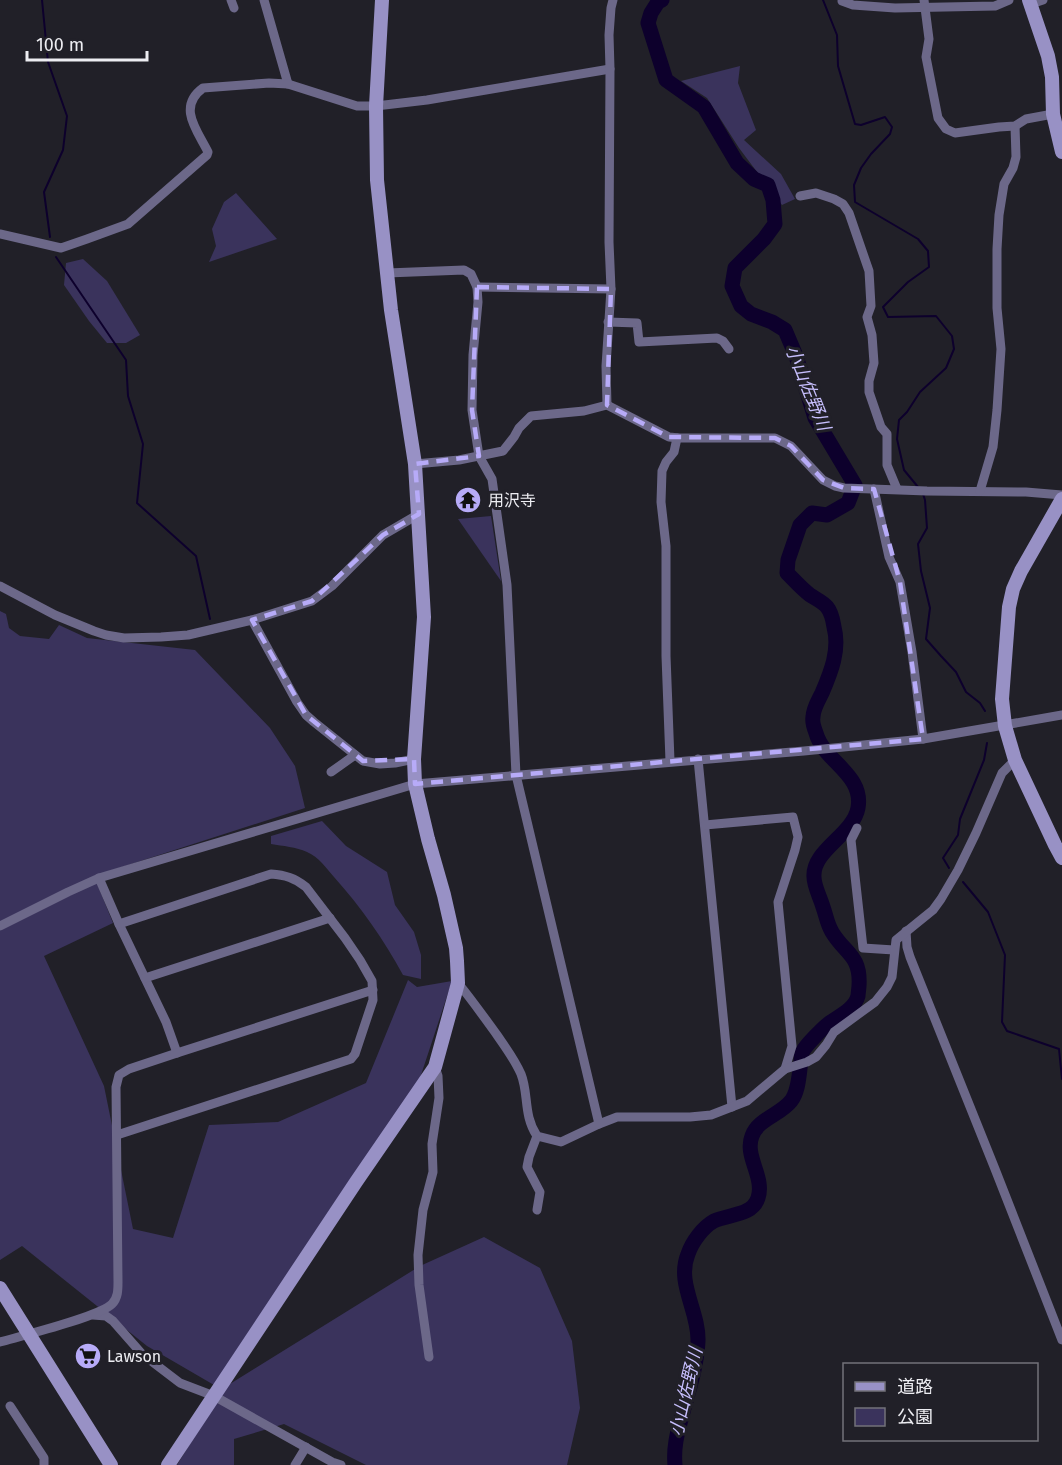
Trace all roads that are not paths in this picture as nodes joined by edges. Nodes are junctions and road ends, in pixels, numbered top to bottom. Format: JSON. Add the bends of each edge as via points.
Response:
{"nodes":[{"id":1,"x":264,"y":0,"type":"edge"},
{"id":2,"x":382,"y":0,"type":"edge"},
{"id":3,"x":613,"y":0,"type":"edge"},
{"id":4,"x":1009,"y":0,"type":"edge"},
{"id":5,"x":842,"y":1,"type":"edge"},
{"id":6,"x":1034,"y":1,"type":"edge"},
{"id":7,"x":924,"y":3,"type":"edge"},
{"id":8,"x":610,"y":69,"type":"junction"},
{"id":9,"x":288,"y":84,"type":"junction"},
{"id":10,"x":376,"y":106,"type":"junction"},
{"id":11,"x":1053,"y":114,"type":"junction"},
{"id":12,"x":1015,"y":126,"type":"junction"},
{"id":13,"x":1062,"y":152,"type":"edge"},
{"id":14,"x":800,"y":196,"type":"dead end"},
{"id":15,"x":0,"y":234,"type":"edge"},
{"id":16,"x":387,"y":273,"type":"junction"},
{"id":17,"x":477,"y":287,"type":"junction"},
{"id":18,"x":611,"y":289,"type":"junction"},
{"id":19,"x":608,"y":322,"type":"junction"},
{"id":20,"x":729,"y":349,"type":"dead end"},
{"id":21,"x":607,"y":405,"type":"junction"},
{"id":22,"x":677,"y":438,"type":"junction"},
{"id":23,"x":479,"y":456,"type":"junction"},
{"id":24,"x":415,"y":464,"type":"junction"},
{"id":25,"x":870,"y":489,"type":"junction"},
{"id":26,"x":897,"y":489,"type":"junction"},
{"id":27,"x":980,"y":491,"type":"junction"},
{"id":28,"x":1062,"y":497,"type":"edge"},
{"id":29,"x":419,"y":514,"type":"junction"},
{"id":30,"x":0,"y":586,"type":"edge"},
{"id":31,"x":252,"y":620,"type":"junction"},
{"id":32,"x":1062,"y":715,"type":"edge"},
{"id":33,"x":1005,"y":726,"type":"junction"},
{"id":34,"x":923,"y":739,"type":"junction"},
{"id":35,"x":355,"y":755,"type":"junction"},
{"id":36,"x":414,"y":759,"type":"junction"},
{"id":37,"x":698,"y":759,"type":"junction"},
{"id":38,"x":1015,"y":760,"type":"junction"},
{"id":39,"x":670,"y":761,"type":"junction"},
{"id":40,"x":331,"y":772,"type":"dead end"},
{"id":41,"x":516,"y":775,"type":"junction"},
{"id":42,"x":415,"y":784,"type":"junction"},
{"id":43,"x":705,"y":825,"type":"junction"},
{"id":44,"x":857,"y":828,"type":"dead end"},
{"id":45,"x":1062,"y":858,"type":"edge"},
{"id":46,"x":99,"y":878,"type":"junction"},
{"id":47,"x":330,"y":918,"type":"junction"},
{"id":48,"x":120,"y":924,"type":"junction"},
{"id":49,"x":0,"y":926,"type":"edge"},
{"id":50,"x":906,"y":931,"type":"junction"},
{"id":51,"x":894,"y":950,"type":"junction"},
{"id":52,"x":145,"y":978,"type":"junction"},
{"id":53,"x":458,"y":983,"type":"junction"},
{"id":54,"x":373,"y":990,"type":"junction"},
{"id":55,"x":177,"y":1053,"type":"junction"},
{"id":56,"x":435,"y":1067,"type":"junction"},
{"id":57,"x":788,"y":1069,"type":"junction"},
{"id":58,"x":732,"y":1107,"type":"junction"},
{"id":59,"x":599,"y":1124,"type":"junction"},
{"id":60,"x":117,"y":1135,"type":"junction"},
{"id":61,"x":537,"y":1136,"type":"junction"},
{"id":62,"x":537,"y":1210,"type":"dead end"},
{"id":63,"x":0,"y":1288,"type":"edge"},
{"id":64,"x":93,"y":1315,"type":"junction"},
{"id":65,"x":30,"y":1334,"type":"junction"},
{"id":66,"x":1062,"y":1340,"type":"edge"},
{"id":67,"x":0,"y":1341,"type":"edge"},
{"id":68,"x":429,"y":1357,"type":"dead end"},
{"id":69,"x":213,"y":1396,"type":"junction"},
{"id":70,"x":10,"y":1406,"type":"dead end"},
{"id":71,"x":306,"y":1447,"type":"junction"},
{"id":72,"x":44,"y":1465,"type":"edge"},
{"id":73,"x":111,"y":1465,"type":"edge"},
{"id":74,"x":168,"y":1465,"type":"edge"},
{"id":75,"x":296,"y":1465,"type":"edge"},
{"id":76,"x":341,"y":1465,"type":"edge"}],
"edges":[{"from":1,"to":9,"type":"street"},
{"from":2,"to":10,"type":"street"},
{"from":3,"to":8,"type":"street"},
{"from":4,"to":7,"type":"street","via":[[995,6]]},
{"from":5,"to":7,"type":"street","via":[[895,8]]},
{"from":6,"to":11,"type":"street","via":[[1052,77]]},
{"from":7,"to":12,"type":"street","via":[[929,39],[926,57],[938,118],[946,129],[955,133]]},
{"from":8,"to":10,"type":"street"},
{"from":8,"to":18,"type":"street"},
{"from":9,"to":10,"type":"street","via":[[357,106]]},
{"from":9,"to":15,"type":"street","via":[[216,86],[196,93],[189,108],[207,155],[128,224],[61,248]]},
{"from":10,"to":16,"type":"street","via":[[377,180]]},
{"from":11,"to":12,"type":"street","via":[[1026,119]]},
{"from":11,"to":13,"type":"street"},
{"from":12,"to":27,"type":"street","via":[[1016,157],[1004,184],[999,215],[997,308],[1001,349],[997,410],[993,447]]},
{"from":14,"to":26,"type":"street","via":[[816,193],[843,204],[869,271],[871,306],[867,317],[874,363],[869,392],[887,434],[887,465]]},
{"from":16,"to":17,"type":"street","via":[[464,270],[471,274]]},
{"from":16,"to":24,"type":"street"},
{"from":17,"to":18,"type":"street"},
{"from":17,"to":23,"type":"street","via":[[472,410]]},
{"from":18,"to":19,"type":"street"},
{"from":19,"to":20,"type":"street","via":[[637,324],[639,342],[717,338]]},
{"from":19,"to":21,"type":"street"},
{"from":21,"to":22,"type":"street"},
{"from":21,"to":23,"type":"street","via":[[531,416],[503,451]]},
{"from":22,"to":25,"type":"street","via":[[775,438],[791,446],[823,480],[844,488]]},
{"from":22,"to":39,"type":"street","via":[[674,452],[662,471],[661,502],[666,546]]},
{"from":23,"to":24,"type":"street"},
{"from":23,"to":41,"type":"street","via":[[492,479],[507,585]]},
{"from":24,"to":29,"type":"street"},
{"from":25,"to":26,"type":"street"},
{"from":25,"to":34,"type":"street","via":[[900,582]]},
{"from":26,"to":27,"type":"street"},
{"from":27,"to":28,"type":"street"},
{"from":28,"to":33,"type":"street","via":[[1013,589],[1002,699]]},
{"from":29,"to":31,"type":"street","via":[[382,536],[312,601]]},
{"from":29,"to":36,"type":"street","via":[[424,617]]},
{"from":30,"to":31,"type":"street","via":[[55,615],[117,638],[188,635]]},
{"from":31,"to":35,"type":"street","via":[[306,715]]},
{"from":32,"to":33,"type":"street"},
{"from":33,"to":34,"type":"street"},
{"from":33,"to":38,"type":"street"},
{"from":34,"to":37,"type":"street"},
{"from":35,"to":36,"type":"street","via":[[380,764]]},
{"from":35,"to":40,"type":"street"},
{"from":36,"to":42,"type":"street"},
{"from":37,"to":39,"type":"street"},
{"from":37,"to":43,"type":"street"},
{"from":38,"to":45,"type":"street"},
{"from":38,"to":50,"type":"street","via":[[1002,773],[963,861],[941,899]]},
{"from":39,"to":41,"type":"street"},
{"from":41,"to":42,"type":"street"},
{"from":41,"to":59,"type":"street"},
{"from":42,"to":46,"type":"street"},
{"from":42,"to":53,"type":"street","via":[[456,948]]},
{"from":43,"to":57,"type":"street","via":[[793,817],[798,837],[777,902],[792,1046]]},
{"from":43,"to":58,"type":"street"},
{"from":44,"to":51,"type":"street","via":[[851,840],[863,948]]},
{"from":46,"to":48,"type":"street"},
{"from":46,"to":49,"type":"street"},
{"from":47,"to":48,"type":"street","via":[[298,881],[271,874]]},
{"from":47,"to":52,"type":"street"},
{"from":47,"to":54,"type":"street","via":[[360,960]]},
{"from":48,"to":52,"type":"street"},
{"from":50,"to":51,"type":"street","via":[[896,940]]},
{"from":50,"to":66,"type":"street","via":[[910,957]]},
{"from":51,"to":57,"type":"street","via":[[892,977],[875,1002],[834,1032],[816,1057]]},
{"from":52,"to":55,"type":"street"},
{"from":53,"to":56,"type":"street"},
{"from":53,"to":61,"type":"street","via":[[513,1058],[522,1077],[526,1109]]},
{"from":54,"to":55,"type":"street"},
{"from":54,"to":60,"type":"street","via":[[373,1000],[351,1059]]},
{"from":55,"to":60,"type":"street","via":[[119,1075]]},
{"from":56,"to":68,"type":"street","via":[[439,1098],[432,1144],[433,1172],[423,1210],[418,1255]]},
{"from":56,"to":69,"type":"street"},
{"from":57,"to":58,"type":"street","via":[[747,1101]]},
{"from":58,"to":59,"type":"street","via":[[711,1115],[617,1117]]},
{"from":59,"to":61,"type":"street","via":[[561,1142]]},
{"from":60,"to":64,"type":"street","via":[[117,1293],[110,1307]]},
{"from":61,"to":62,"type":"street","via":[[527,1167],[540,1192]]},
{"from":63,"to":65,"type":"street"},
{"from":64,"to":65,"type":"street"},
{"from":64,"to":69,"type":"street","via":[[113,1321],[142,1354],[180,1383]]},
{"from":65,"to":67,"type":"street"},
{"from":65,"to":73,"type":"street"},
{"from":69,"to":71,"type":"street"},
{"from":69,"to":74,"type":"street"},
{"from":70,"to":72,"type":"street","via":[[44,1458]]},
{"from":71,"to":75,"type":"street"},
{"from":71,"to":76,"type":"street"}]}
